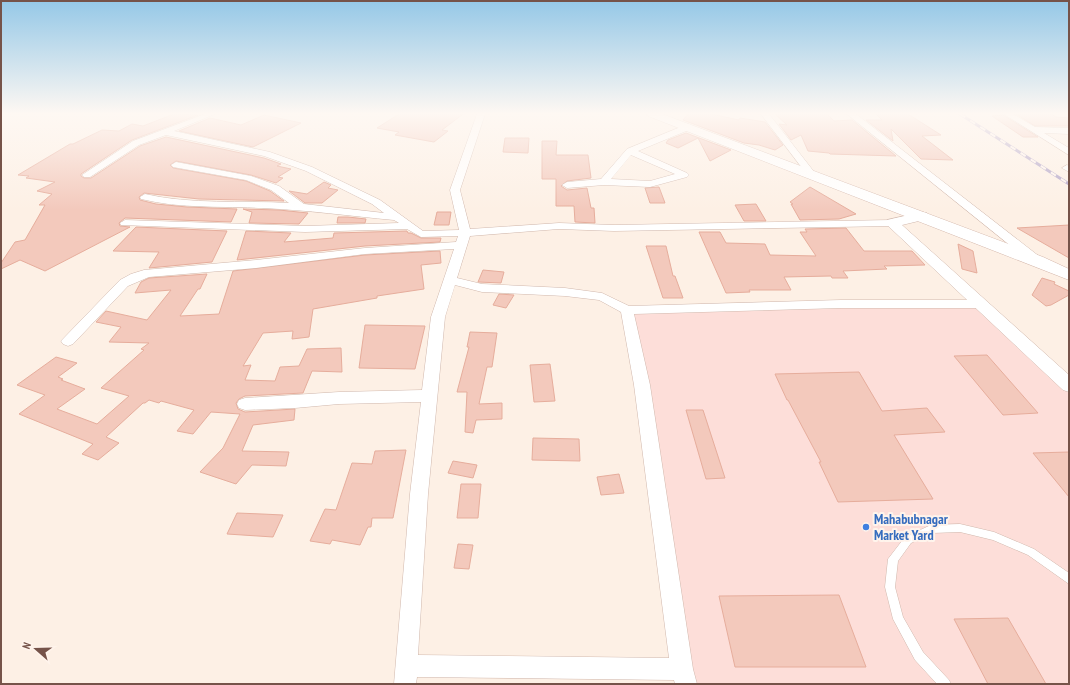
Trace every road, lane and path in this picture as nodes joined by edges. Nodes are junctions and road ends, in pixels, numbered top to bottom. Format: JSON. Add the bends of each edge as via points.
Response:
{"nodes":[{"id":1,"x":131,"y":146,"type":"edge"},
{"id":2,"x":230,"y":146,"type":"edge"},
{"id":3,"x":471,"y":146,"type":"edge"},
{"id":4,"x":642,"y":146,"type":"edge"},
{"id":5,"x":737,"y":146,"type":"edge"},
{"id":6,"x":790,"y":146,"type":"edge"},
{"id":7,"x":891,"y":146,"type":"edge"},
{"id":8,"x":1060,"y":146,"type":"edge"},
{"id":9,"x":630,"y":151,"type":"junction"},
{"id":10,"x":1069,"y":152,"type":"edge"},
{"id":11,"x":176,"y":165,"type":"dead end"},
{"id":12,"x":87,"y":175,"type":"dead end"},
{"id":13,"x":812,"y":175,"type":"junction"},
{"id":14,"x":604,"y":182,"type":"junction"},
{"id":15,"x":567,"y":185,"type":"dead end"},
{"id":16,"x":146,"y":196,"type":"dead end"},
{"id":17,"x":301,"y":208,"type":"junction"},
{"id":18,"x":922,"y":216,"type":"junction"},
{"id":19,"x":397,"y":217,"type":"junction"},
{"id":20,"x":125,"y":223,"type":"dead end"},
{"id":21,"x":892,"y":223,"type":"junction"},
{"id":22,"x":409,"y":226,"type":"junction"},
{"id":23,"x":465,"y":233,"type":"junction"},
{"id":24,"x":461,"y":245,"type":"junction"},
{"id":25,"x":1037,"y":261,"type":"junction"},
{"id":26,"x":1069,"y":275,"type":"edge"},
{"id":27,"x":450,"y":280,"type":"junction"},
{"id":28,"x":981,"y":304,"type":"junction"},
{"id":29,"x":627,"y":310,"type":"junction"},
{"id":30,"x":68,"y":341,"type":"dead end"},
{"id":31,"x":1069,"y":385,"type":"edge"},
{"id":32,"x":430,"y":396,"type":"junction"},
{"id":33,"x":245,"y":404,"type":"dead end"},
{"id":34,"x":1069,"y":579,"type":"edge"},
{"id":35,"x":406,"y":675,"type":"edge"},
{"id":36,"x":684,"y":677,"type":"edge"},
{"id":37,"x":945,"y":684,"type":"edge"}],
"edges":[{"from":1,"to":12,"type":"street"},
{"from":2,"to":19,"type":"street","via":[[267,154],[310,169],[376,202]]},
{"from":3,"to":23,"type":"street","via":[[455,190]]},
{"from":4,"to":9,"type":"street"},
{"from":5,"to":13,"type":"main road"},
{"from":6,"to":13,"type":"street"},
{"from":7,"to":25,"type":"street"},
{"from":8,"to":10,"type":"street"},
{"from":9,"to":14,"type":"street"},
{"from":9,"to":14,"type":"street","via":[[684,175],[650,184]]},
{"from":11,"to":17,"type":"street","via":[[248,178],[275,188]]},
{"from":13,"to":18,"type":"main road"},
{"from":14,"to":15,"type":"street"},
{"from":16,"to":17,"type":"street","via":[[192,205],[272,204]]},
{"from":17,"to":19,"type":"street"},
{"from":18,"to":21,"type":"street"},
{"from":18,"to":25,"type":"main road"},
{"from":19,"to":22,"type":"street"},
{"from":20,"to":22,"type":"street","via":[[305,229]]},
{"from":21,"to":23,"type":"street","via":[[614,228],[559,226]]},
{"from":21,"to":28,"type":"street"},
{"from":22,"to":23,"type":"street","via":[[421,234]]},
{"from":23,"to":24,"type":"street"},
{"from":24,"to":27,"type":"street"},
{"from":24,"to":30,"type":"street","via":[[365,251],[135,277],[124,283]]},
{"from":25,"to":26,"type":"main road"},
{"from":27,"to":29,"type":"street","via":[[482,288],[565,292],[602,297]]},
{"from":27,"to":32,"type":"street","via":[[438,317]]},
{"from":28,"to":29,"type":"street","via":[[841,304]]},
{"from":28,"to":31,"type":"street"},
{"from":29,"to":36,"type":"street","via":[[642,385]]},
{"from":32,"to":33,"type":"street"},
{"from":32,"to":35,"type":"street","via":[[419,494]]},
{"from":34,"to":37,"type":"lane","via":[[1031,552],[994,536],[960,528],[931,529],[908,540],[893,559],[890,587],[898,619],[919,656]]},
{"from":35,"to":36,"type":"street"}]}
